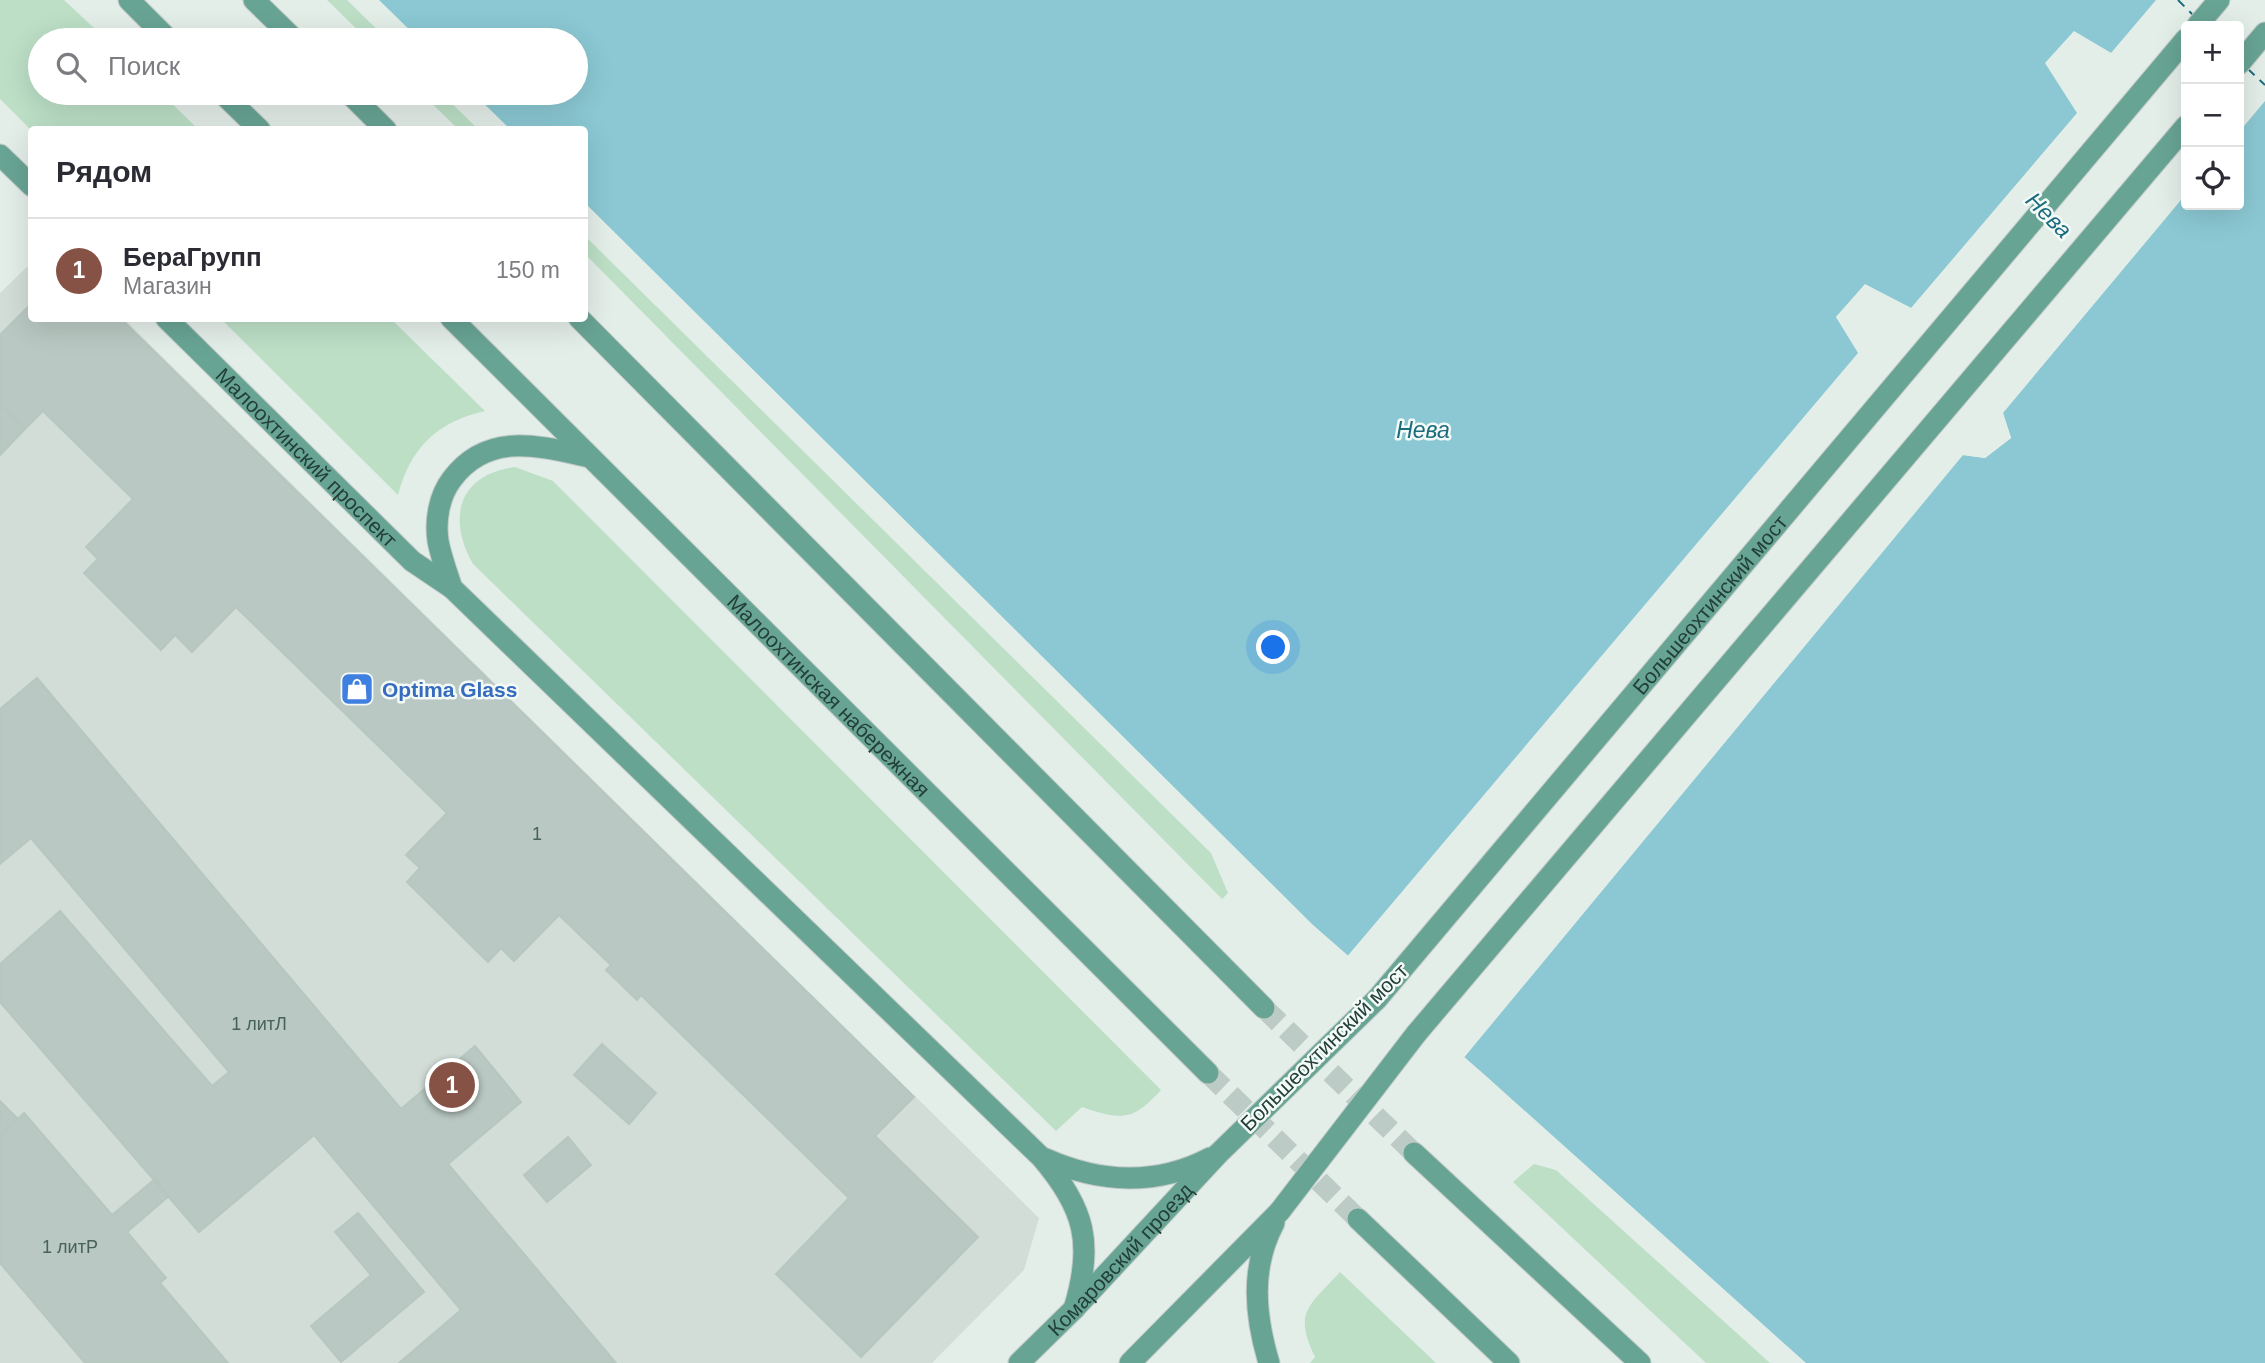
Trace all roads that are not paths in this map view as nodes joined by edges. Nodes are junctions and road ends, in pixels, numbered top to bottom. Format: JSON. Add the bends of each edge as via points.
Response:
{"nodes":[{"id":1,"x":129,"y":0,"type":"edge"},
{"id":2,"x":254,"y":0,"type":"edge"},
{"id":3,"x":2219,"y":0,"type":"edge"},
{"id":4,"x":2201,"y":21,"type":"edge"},
{"id":5,"x":157,"y":28,"type":"edge"},
{"id":6,"x":283,"y":28,"type":"edge"},
{"id":7,"x":2265,"y":33,"type":"edge"},
{"id":8,"x":2181,"y":45,"type":"edge"},
{"id":9,"x":2244,"y":58,"type":"edge"},
{"id":10,"x":234,"y":105,"type":"edge"},
{"id":11,"x":361,"y":105,"type":"edge"},
{"id":12,"x":256,"y":126,"type":"edge"},
{"id":13,"x":382,"y":126,"type":"edge"},
{"id":14,"x":2181,"y":132,"type":"edge"},
{"id":15,"x":0,"y":155,"type":"edge"},
{"id":16,"x":28,"y":182,"type":"edge"},
{"id":17,"x":170,"y":322,"type":"edge"},
{"id":18,"x":455,"y":322,"type":"edge"},
{"id":19,"x":583,"y":322,"type":"edge"},
{"id":20,"x":590,"y":457,"type":"junction"},
{"id":21,"x":452,"y":588,"type":"junction"},
{"id":22,"x":1264,"y":1008,"type":"tunnel mouth"},
{"id":23,"x":1208,"y":1073,"type":"tunnel mouth"},
{"id":24,"x":1414,"y":1153,"type":"tunnel mouth"},
{"id":25,"x":1218,"y":1154,"type":"junction"},
{"id":26,"x":1041,"y":1157,"type":"junction"},
{"id":27,"x":1280,"y":1212,"type":"junction"},
{"id":28,"x":1358,"y":1219,"type":"tunnel mouth"},
{"id":29,"x":1074,"y":1309,"type":"junction"},
{"id":30,"x":1019,"y":1363,"type":"edge"},
{"id":31,"x":1130,"y":1363,"type":"edge"},
{"id":32,"x":1269,"y":1363,"type":"edge"},
{"id":33,"x":1509,"y":1363,"type":"edge"},
{"id":34,"x":1640,"y":1363,"type":"edge"}],
"edges":[{"from":1,"to":5,"type":"main road"},
{"from":2,"to":6,"type":"main road"},
{"from":3,"to":4,"type":"main road"},
{"from":7,"to":9,"type":"main road"},
{"from":8,"to":25,"type":"main road","name":"Большеохтинский мост","bridge":true,"via":[[1377,999]]},
{"from":10,"to":12,"type":"main road"},
{"from":11,"to":13,"type":"main road"},
{"from":14,"to":27,"type":"main road","bridge":true,"via":[[1416,1034]]},
{"from":15,"to":16,"type":"main road"},
{"from":17,"to":21,"type":"main road","name":"Малоохтинский проспект","via":[[412,561]]},
{"from":18,"to":20,"type":"main road","name":"Малоохтинская набережная"},
{"from":19,"to":22,"type":"main road"},
{"from":20,"to":21,"type":"main road","via":[[513,445],[485,451],[463,464],[445,487],[438,513],[438,540]]},
{"from":20,"to":23,"type":"main road","name":"Малоохтинская набережная"},
{"from":21,"to":26,"type":"main road","name":"Малоохтинский проспект"},
{"from":24,"to":34,"type":"main road"},
{"from":25,"to":26,"type":"main road","via":[[1171,1173],[1121,1179],[1067,1169]]},
{"from":25,"to":29,"type":"main road","name":"Комаровский проезд"},
{"from":26,"to":29,"type":"main road","via":[[1072,1200],[1082,1227],[1086,1255]]},
{"from":27,"to":31,"type":"main road"},
{"from":27,"to":32,"type":"main road","via":[[1269,1231],[1258,1274],[1258,1318]]},
{"from":28,"to":33,"type":"main road"},
{"from":29,"to":30,"type":"main road","name":"Комаровский проезд"}]}
